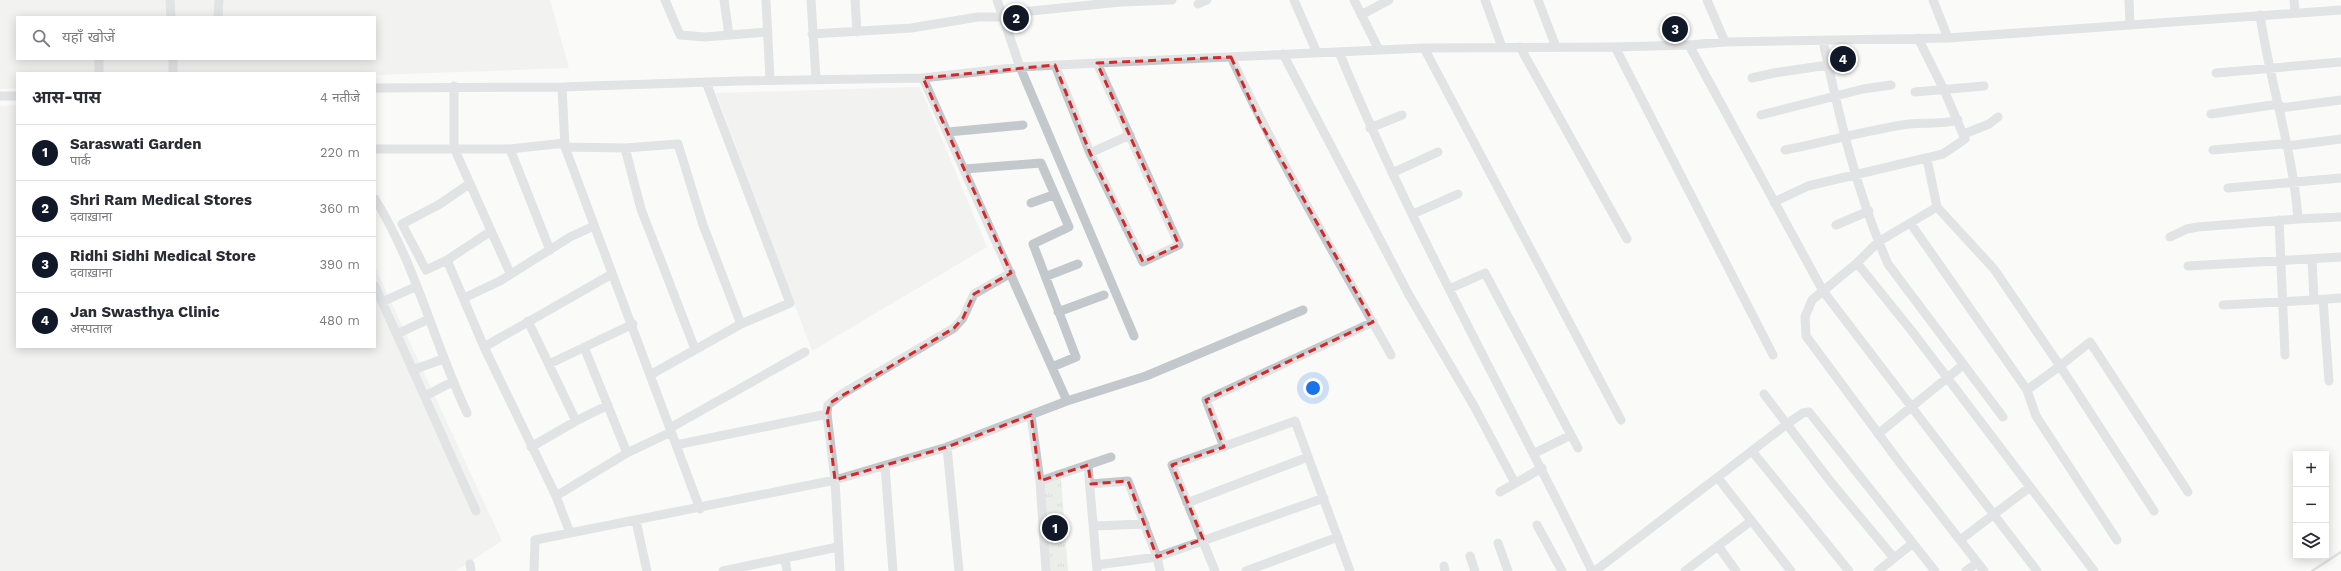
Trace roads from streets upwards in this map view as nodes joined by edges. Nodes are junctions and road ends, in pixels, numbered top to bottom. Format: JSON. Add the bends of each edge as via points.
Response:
{"nodes":[{"id":1,"x":170,"y":0,"type":"edge"},
{"id":2,"x":219,"y":0,"type":"edge"},
{"id":3,"x":665,"y":0,"type":"edge"},
{"id":4,"x":724,"y":0,"type":"edge"},
{"id":5,"x":766,"y":0,"type":"edge"},
{"id":6,"x":811,"y":0,"type":"edge"},
{"id":7,"x":855,"y":0,"type":"edge"},
{"id":8,"x":997,"y":0,"type":"edge"},
{"id":9,"x":1172,"y":0,"type":"edge"},
{"id":10,"x":1207,"y":0,"type":"edge"},
{"id":11,"x":1294,"y":0,"type":"edge"},
{"id":12,"x":1354,"y":0,"type":"edge"},
{"id":13,"x":1389,"y":0,"type":"edge"},
{"id":14,"x":1485,"y":0,"type":"edge"},
{"id":15,"x":1538,"y":0,"type":"edge"},
{"id":16,"x":1707,"y":0,"type":"edge"},
{"id":17,"x":1933,"y":0,"type":"edge"},
{"id":18,"x":2129,"y":0,"type":"edge"},
{"id":19,"x":2294,"y":0,"type":"edge"},
{"id":20,"x":1140,"y":1,"type":"edge"},
{"id":21,"x":1198,"y":4,"type":"dead end"},
{"id":22,"x":2341,"y":10,"type":"edge"},
{"id":23,"x":2295,"y":12,"type":"junction"},
{"id":24,"x":1362,"y":15,"type":"junction"},
{"id":25,"x":2260,"y":15,"type":"junction"},
{"id":26,"x":171,"y":16,"type":"edge"},
{"id":27,"x":218,"y":16,"type":"edge"},
{"id":28,"x":1002,"y":16,"type":"junction"},
{"id":29,"x":2130,"y":25,"type":"junction"},
{"id":30,"x":768,"y":32,"type":"junction"},
{"id":31,"x":857,"y":32,"type":"junction"},
{"id":32,"x":812,"y":34,"type":"junction"},
{"id":33,"x":729,"y":35,"type":"junction"},
{"id":34,"x":1918,"y":38,"type":"junction"},
{"id":35,"x":1948,"y":38,"type":"junction"},
{"id":36,"x":1823,"y":41,"type":"junction"},
{"id":37,"x":1725,"y":42,"type":"junction"},
{"id":38,"x":1689,"y":45,"type":"junction"},
{"id":39,"x":1502,"y":47,"type":"junction"},
{"id":40,"x":1520,"y":47,"type":"junction"},
{"id":41,"x":1556,"y":47,"type":"junction"},
{"id":42,"x":1615,"y":47,"type":"junction"},
{"id":43,"x":1424,"y":48,"type":"junction"},
{"id":44,"x":1379,"y":50,"type":"junction"},
{"id":45,"x":1339,"y":52,"type":"junction"},
{"id":46,"x":1317,"y":53,"type":"junction"},
{"id":47,"x":1283,"y":54,"type":"junction"},
{"id":48,"x":1231,"y":57,"type":"junction"},
{"id":49,"x":99,"y":60,"type":"edge"},
{"id":50,"x":173,"y":60,"type":"edge"},
{"id":51,"x":2341,"y":62,"type":"edge"},
{"id":52,"x":1097,"y":63,"type":"junction"},
{"id":53,"x":1055,"y":65,"type":"junction"},
{"id":54,"x":1828,"y":65,"type":"junction"},
{"id":55,"x":1020,"y":67,"type":"junction"},
{"id":56,"x":2271,"y":68,"type":"junction"},
{"id":57,"x":99,"y":72,"type":"edge"},
{"id":58,"x":173,"y":72,"type":"edge"},
{"id":59,"x":2216,"y":73,"type":"dead end"},
{"id":60,"x":923,"y":78,"type":"junction"},
{"id":61,"x":1752,"y":78,"type":"dead end"},
{"id":62,"x":816,"y":79,"type":"junction"},
{"id":63,"x":770,"y":80,"type":"junction"},
{"id":64,"x":706,"y":82,"type":"junction"},
{"id":65,"x":1891,"y":85,"type":"dead end"},
{"id":66,"x":454,"y":86,"type":"junction"},
{"id":67,"x":1984,"y":86,"type":"dead end"},
{"id":68,"x":562,"y":87,"type":"junction"},
{"id":69,"x":376,"y":88,"type":"edge"},
{"id":70,"x":1944,"y":90,"type":"junction"},
{"id":71,"x":1915,"y":92,"type":"dead end"},
{"id":72,"x":0,"y":96,"type":"edge"},
{"id":73,"x":16,"y":96,"type":"edge"},
{"id":74,"x":1836,"y":96,"type":"junction"},
{"id":75,"x":2341,"y":100,"type":"edge"},
{"id":76,"x":2279,"y":106,"type":"junction"},
{"id":77,"x":2211,"y":114,"type":"dead end"},
{"id":78,"x":1402,"y":115,"type":"dead end"},
{"id":79,"x":1761,"y":115,"type":"dead end"},
{"id":80,"x":1998,"y":117,"type":"dead end"},
{"id":81,"x":1958,"y":120,"type":"junction"},
{"id":82,"x":1023,"y":125,"type":"dead end"},
{"id":83,"x":1370,"y":128,"type":"junction"},
{"id":84,"x":948,"y":132,"type":"junction"},
{"id":85,"x":1130,"y":134,"type":"junction"},
{"id":86,"x":1964,"y":134,"type":"junction"},
{"id":87,"x":1846,"y":136,"type":"junction"},
{"id":88,"x":2341,"y":139,"type":"edge"},
{"id":89,"x":565,"y":145,"type":"junction"},
{"id":90,"x":2287,"y":146,"type":"junction"},
{"id":91,"x":376,"y":148,"type":"dead end"},
{"id":92,"x":454,"y":148,"type":"junction"},
{"id":93,"x":625,"y":148,"type":"junction"},
{"id":94,"x":510,"y":149,"type":"junction"},
{"id":95,"x":1785,"y":150,"type":"dead end"},
{"id":96,"x":2213,"y":150,"type":"dead end"},
{"id":97,"x":1438,"y":152,"type":"dead end"},
{"id":98,"x":1090,"y":153,"type":"junction"},
{"id":99,"x":1927,"y":159,"type":"junction"},
{"id":100,"x":965,"y":169,"type":"junction"},
{"id":101,"x":1392,"y":173,"type":"junction"},
{"id":102,"x":1857,"y":175,"type":"junction"},
{"id":103,"x":2341,"y":178,"type":"edge"},
{"id":104,"x":2295,"y":182,"type":"junction"},
{"id":105,"x":469,"y":184,"type":"junction"},
{"id":106,"x":2228,"y":188,"type":"dead end"},
{"id":107,"x":1458,"y":194,"type":"dead end"},
{"id":108,"x":1053,"y":195,"type":"junction"},
{"id":109,"x":376,"y":201,"type":"edge"},
{"id":110,"x":1774,"y":202,"type":"junction"},
{"id":111,"x":1031,"y":203,"type":"dead end"},
{"id":112,"x":1937,"y":207,"type":"junction"},
{"id":113,"x":1869,"y":211,"type":"junction"},
{"id":114,"x":1412,"y":214,"type":"junction"},
{"id":115,"x":2341,"y":217,"type":"edge"},
{"id":116,"x":2298,"y":219,"type":"junction"},
{"id":117,"x":2279,"y":220,"type":"junction"},
{"id":118,"x":1911,"y":224,"type":"junction"},
{"id":119,"x":1836,"y":225,"type":"dead end"},
{"id":120,"x":594,"y":226,"type":"junction"},
{"id":121,"x":490,"y":231,"type":"junction"},
{"id":122,"x":2170,"y":237,"type":"dead end"},
{"id":123,"x":1628,"y":239,"type":"dead end"},
{"id":124,"x":1878,"y":242,"type":"junction"},
{"id":125,"x":550,"y":250,"type":"junction"},
{"id":126,"x":2341,"y":257,"type":"edge"},
{"id":127,"x":2312,"y":259,"type":"junction"},
{"id":128,"x":447,"y":260,"type":"junction"},
{"id":129,"x":2280,"y":262,"type":"junction"},
{"id":130,"x":1857,"y":263,"type":"junction"},
{"id":131,"x":1078,"y":264,"type":"dead end"},
{"id":132,"x":2188,"y":266,"type":"dead end"},
{"id":133,"x":510,"y":273,"type":"junction"},
{"id":134,"x":1012,"y":273,"type":"junction"},
{"id":135,"x":612,"y":274,"type":"junction"},
{"id":136,"x":1046,"y":276,"type":"junction"},
{"id":137,"x":417,"y":286,"type":"junction"},
{"id":138,"x":376,"y":288,"type":"edge"},
{"id":139,"x":1449,"y":289,"type":"junction"},
{"id":140,"x":1823,"y":291,"type":"junction"},
{"id":141,"x":1104,"y":295,"type":"dead end"},
{"id":142,"x":464,"y":298,"type":"junction"},
{"id":143,"x":2341,"y":298,"type":"edge"},
{"id":144,"x":2324,"y":299,"type":"junction"},
{"id":145,"x":2314,"y":300,"type":"junction"},
{"id":146,"x":2282,"y":301,"type":"junction"},
{"id":147,"x":382,"y":302,"type":"junction"},
{"id":148,"x":2223,"y":305,"type":"dead end"},
{"id":149,"x":1303,"y":310,"type":"dead end"},
{"id":150,"x":1058,"y":312,"type":"junction"},
{"id":151,"x":429,"y":319,"type":"junction"},
{"id":152,"x":528,"y":321,"type":"junction"},
{"id":153,"x":1373,"y":322,"type":"junction"},
{"id":154,"x":633,"y":324,"type":"junction"},
{"id":155,"x":741,"y":324,"type":"junction"},
{"id":156,"x":397,"y":334,"type":"junction"},
{"id":157,"x":1134,"y":336,"type":"dead end"},
{"id":158,"x":484,"y":347,"type":"junction"},
{"id":159,"x":584,"y":347,"type":"junction"},
{"id":160,"x":695,"y":349,"type":"junction"},
{"id":161,"x":805,"y":352,"type":"dead end"},
{"id":162,"x":1391,"y":355,"type":"dead end"},
{"id":163,"x":1773,"y":355,"type":"dead end"},
{"id":164,"x":2285,"y":355,"type":"dead end"},
{"id":165,"x":443,"y":359,"type":"junction"},
{"id":166,"x":549,"y":364,"type":"junction"},
{"id":167,"x":1963,"y":365,"type":"junction"},
{"id":168,"x":2060,"y":366,"type":"junction"},
{"id":169,"x":1052,"y":367,"type":"junction"},
{"id":170,"x":414,"y":370,"type":"junction"},
{"id":171,"x":650,"y":375,"type":"junction"},
{"id":172,"x":1946,"y":379,"type":"junction"},
{"id":173,"x":2329,"y":381,"type":"dead end"},
{"id":174,"x":452,"y":382,"type":"junction"},
{"id":175,"x":2026,"y":390,"type":"junction"},
{"id":176,"x":1764,"y":394,"type":"dead end"},
{"id":177,"x":425,"y":396,"type":"junction"},
{"id":178,"x":1067,"y":401,"type":"junction"},
{"id":179,"x":608,"y":405,"type":"junction"},
{"id":180,"x":1912,"y":407,"type":"junction"},
{"id":181,"x":467,"y":413,"type":"dead end"},
{"id":182,"x":827,"y":414,"type":"junction"},
{"id":183,"x":1031,"y":415,"type":"junction"},
{"id":184,"x":2003,"y":417,"type":"dead end"},
{"id":185,"x":1621,"y":420,"type":"dead end"},
{"id":186,"x":576,"y":421,"type":"junction"},
{"id":187,"x":1787,"y":424,"type":"junction"},
{"id":188,"x":671,"y":430,"type":"junction"},
{"id":189,"x":1878,"y":434,"type":"junction"},
{"id":190,"x":1571,"y":435,"type":"junction"},
{"id":191,"x":676,"y":445,"type":"junction"},
{"id":192,"x":531,"y":447,"type":"junction"},
{"id":193,"x":947,"y":447,"type":"junction"},
{"id":194,"x":1224,"y":447,"type":"junction"},
{"id":195,"x":1578,"y":448,"type":"dead end"},
{"id":196,"x":1752,"y":452,"type":"junction"},
{"id":197,"x":627,"y":453,"type":"junction"},
{"id":198,"x":1535,"y":453,"type":"junction"},
{"id":199,"x":1111,"y":457,"type":"dead end"},
{"id":200,"x":1308,"y":457,"type":"junction"},
{"id":201,"x":1088,"y":464,"type":"junction"},
{"id":202,"x":885,"y":466,"type":"junction"},
{"id":203,"x":1542,"y":468,"type":"junction"},
{"id":204,"x":1718,"y":478,"type":"junction"},
{"id":205,"x":835,"y":480,"type":"junction"},
{"id":206,"x":1040,"y":481,"type":"junction"},
{"id":207,"x":1515,"y":483,"type":"junction"},
{"id":208,"x":1091,"y":484,"type":"junction"},
{"id":209,"x":2030,"y":487,"type":"junction"},
{"id":210,"x":1500,"y":492,"type":"dead end"},
{"id":211,"x":2188,"y":492,"type":"dead end"},
{"id":212,"x":556,"y":496,"type":"junction"},
{"id":213,"x":1324,"y":498,"type":"junction"},
{"id":214,"x":1187,"y":504,"type":"junction"},
{"id":215,"x":700,"y":509,"type":"junction"},
{"id":216,"x":2154,"y":510,"type":"dead end"},
{"id":217,"x":476,"y":511,"type":"dead end"},
{"id":218,"x":1994,"y":515,"type":"junction"},
{"id":219,"x":636,"y":521,"type":"junction"},
{"id":220,"x":1751,"y":521,"type":"junction"},
{"id":221,"x":1145,"y":524,"type":"junction"},
{"id":222,"x":1537,"y":525,"type":"dead end"},
{"id":223,"x":1094,"y":526,"type":"junction"},
{"id":224,"x":570,"y":533,"type":"junction"},
{"id":225,"x":1338,"y":537,"type":"junction"},
{"id":226,"x":1203,"y":539,"type":"junction"},
{"id":227,"x":1960,"y":540,"type":"junction"},
{"id":228,"x":2117,"y":540,"type":"dead end"},
{"id":229,"x":1498,"y":543,"type":"dead end"},
{"id":230,"x":1913,"y":543,"type":"junction"},
{"id":231,"x":1718,"y":546,"type":"junction"},
{"id":232,"x":838,"y":547,"type":"junction"},
{"id":233,"x":1470,"y":556,"type":"dead end"},
{"id":234,"x":1157,"y":557,"type":"junction"},
{"id":235,"x":1894,"y":558,"type":"junction"},
{"id":236,"x":785,"y":559,"type":"junction"},
{"id":237,"x":1977,"y":562,"type":"junction"},
{"id":238,"x":1097,"y":568,"type":"edge"},
{"id":239,"x":534,"y":571,"type":"edge"},
{"id":240,"x":647,"y":571,"type":"edge"},
{"id":241,"x":723,"y":571,"type":"edge"},
{"id":242,"x":787,"y":571,"type":"edge"},
{"id":243,"x":840,"y":571,"type":"edge"},
{"id":244,"x":893,"y":571,"type":"edge"},
{"id":245,"x":959,"y":571,"type":"edge"},
{"id":246,"x":1046,"y":571,"type":"edge"},
{"id":247,"x":1160,"y":571,"type":"edge"},
{"id":248,"x":1215,"y":571,"type":"edge"},
{"id":249,"x":1246,"y":571,"type":"edge"},
{"id":250,"x":1350,"y":571,"type":"edge"},
{"id":251,"x":1475,"y":571,"type":"edge"},
{"id":252,"x":1508,"y":571,"type":"edge"},
{"id":253,"x":1562,"y":571,"type":"edge"},
{"id":254,"x":1593,"y":571,"type":"edge"},
{"id":255,"x":1685,"y":571,"type":"edge"},
{"id":256,"x":1736,"y":571,"type":"edge"},
{"id":257,"x":1791,"y":571,"type":"edge"},
{"id":258,"x":1849,"y":571,"type":"edge"},
{"id":259,"x":1878,"y":571,"type":"edge"},
{"id":260,"x":1935,"y":571,"type":"edge"},
{"id":261,"x":1966,"y":571,"type":"edge"},
{"id":262,"x":1984,"y":571,"type":"edge"},
{"id":263,"x":2037,"y":571,"type":"edge"},
{"id":264,"x":2094,"y":571,"type":"edge"}],
"edges":[{"from":1,"to":26,"type":"street"},
{"from":2,"to":27,"type":"street"},
{"from":3,"to":33,"type":"street","via":[[680,35]]},
{"from":4,"to":33,"type":"street"},
{"from":5,"to":30,"type":"street"},
{"from":6,"to":32,"type":"street"},
{"from":7,"to":31,"type":"street"},
{"from":8,"to":28,"type":"street"},
{"from":9,"to":20,"type":"street"},
{"from":10,"to":21,"type":"street"},
{"from":11,"to":46,"type":"street"},
{"from":12,"to":24,"type":"street"},
{"from":13,"to":24,"type":"street"},
{"from":14,"to":39,"type":"street"},
{"from":15,"to":41,"type":"street"},
{"from":16,"to":37,"type":"street"},
{"from":17,"to":35,"type":"street"},
{"from":18,"to":29,"type":"street"},
{"from":19,"to":23,"type":"street"},
{"from":20,"to":28,"type":"street","via":[[1028,10]]},
{"from":22,"to":23,"type":"street"},
{"from":23,"to":25,"type":"street"},
{"from":24,"to":44,"type":"street"},
{"from":25,"to":29,"type":"street"},
{"from":25,"to":56,"type":"street"},
{"from":28,"to":31,"type":"street"},
{"from":28,"to":55,"type":"street"},
{"from":29,"to":35,"type":"street"},
{"from":30,"to":33,"type":"street"},
{"from":30,"to":63,"type":"street"},
{"from":31,"to":32,"type":"street"},
{"from":32,"to":62,"type":"street"},
{"from":34,"to":35,"type":"street"},
{"from":34,"to":36,"type":"street"},
{"from":34,"to":70,"type":"street"},
{"from":36,"to":37,"type":"street"},
{"from":36,"to":54,"type":"street"},
{"from":37,"to":38,"type":"street"},
{"from":38,"to":42,"type":"street"},
{"from":38,"to":110,"type":"street"},
{"from":39,"to":40,"type":"street"},
{"from":39,"to":43,"type":"street"},
{"from":40,"to":41,"type":"street"},
{"from":40,"to":123,"type":"street"},
{"from":41,"to":42,"type":"street"},
{"from":42,"to":163,"type":"street"},
{"from":43,"to":44,"type":"street"},
{"from":43,"to":185,"type":"street"},
{"from":44,"to":45,"type":"street"},
{"from":45,"to":46,"type":"street"},
{"from":45,"to":83,"type":"street"},
{"from":46,"to":47,"type":"street"},
{"from":47,"to":48,"type":"street"},
{"from":47,"to":207,"type":"street","via":[[1410,295]]},
{"from":48,"to":52,"type":"street"},
{"from":48,"to":153,"type":"street","via":[[1268,135],[1315,223]]},
{"from":49,"to":57,"type":"street"},
{"from":50,"to":58,"type":"street"},
{"from":51,"to":56,"type":"street"},
{"from":52,"to":53,"type":"street"},
{"from":52,"to":85,"type":"street"},
{"from":53,"to":55,"type":"street"},
{"from":53,"to":98,"type":"street"},
{"from":54,"to":61,"type":"street"},
{"from":54,"to":74,"type":"street"},
{"from":55,"to":60,"type":"street"},
{"from":55,"to":157,"type":"street"},
{"from":56,"to":59,"type":"street"},
{"from":56,"to":76,"type":"street"},
{"from":60,"to":62,"type":"street"},
{"from":60,"to":84,"type":"street"},
{"from":62,"to":63,"type":"street"},
{"from":63,"to":64,"type":"street"},
{"from":64,"to":68,"type":"street"},
{"from":64,"to":155,"type":"street","via":[[790,303]]},
{"from":65,"to":74,"type":"street"},
{"from":66,"to":68,"type":"street"},
{"from":66,"to":69,"type":"street"},
{"from":66,"to":92,"type":"street"},
{"from":67,"to":70,"type":"street"},
{"from":68,"to":89,"type":"street"},
{"from":70,"to":71,"type":"street"},
{"from":70,"to":81,"type":"street"},
{"from":72,"to":73,"type":"street"},
{"from":74,"to":79,"type":"street"},
{"from":74,"to":87,"type":"street"},
{"from":75,"to":76,"type":"street"},
{"from":76,"to":77,"type":"street"},
{"from":76,"to":90,"type":"street"},
{"from":78,"to":83,"type":"street"},
{"from":80,"to":86,"type":"street","via":[[1989,124]]},
{"from":81,"to":86,"type":"street"},
{"from":81,"to":87,"type":"street","via":[[1940,124],[1910,124]]},
{"from":82,"to":84,"type":"street"},
{"from":83,"to":101,"type":"street"},
{"from":84,"to":100,"type":"street"},
{"from":85,"to":98,"type":"street"},
{"from":85,"to":98,"type":"street","via":[[1179,245],[1142,262]]},
{"from":86,"to":99,"type":"street","via":[[1965,139],[1943,154]]},
{"from":87,"to":95,"type":"street"},
{"from":87,"to":102,"type":"street"},
{"from":88,"to":90,"type":"street"},
{"from":89,"to":93,"type":"street"},
{"from":89,"to":94,"type":"street"},
{"from":89,"to":120,"type":"street"},
{"from":90,"to":96,"type":"street","via":[[2281,144]]},
{"from":90,"to":104,"type":"street"},
{"from":91,"to":92,"type":"street"},
{"from":92,"to":94,"type":"street"},
{"from":92,"to":105,"type":"street"},
{"from":93,"to":155,"type":"street","via":[[678,144],[704,225]]},
{"from":93,"to":160,"type":"street","via":[[641,209]]},
{"from":94,"to":125,"type":"street"},
{"from":97,"to":101,"type":"street"},
{"from":99,"to":102,"type":"street"},
{"from":99,"to":112,"type":"street"},
{"from":100,"to":108,"type":"street","via":[[1041,163]]},
{"from":100,"to":134,"type":"street"},
{"from":101,"to":114,"type":"street"},
{"from":102,"to":110,"type":"street","via":[[1808,186]]},
{"from":102,"to":113,"type":"street"},
{"from":103,"to":104,"type":"street"},
{"from":104,"to":106,"type":"street"},
{"from":104,"to":116,"type":"street"},
{"from":105,"to":121,"type":"street"},
{"from":105,"to":128,"type":"street","via":[[440,204],[402,224],[426,270]]},
{"from":107,"to":114,"type":"street"},
{"from":108,"to":111,"type":"street"},
{"from":108,"to":136,"type":"street","via":[[1068,227],[1033,244]]},
{"from":109,"to":137,"type":"street"},
{"from":110,"to":140,"type":"street"},
{"from":112,"to":118,"type":"street"},
{"from":112,"to":168,"type":"street","via":[[1994,269]]},
{"from":113,"to":119,"type":"street"},
{"from":113,"to":124,"type":"street"},
{"from":114,"to":139,"type":"street"},
{"from":115,"to":116,"type":"street"},
{"from":116,"to":117,"type":"street"},
{"from":117,"to":122,"type":"street","via":[[2198,227]]},
{"from":117,"to":129,"type":"street"},
{"from":118,"to":124,"type":"street"},
{"from":118,"to":175,"type":"street"},
{"from":120,"to":125,"type":"street"},
{"from":120,"to":135,"type":"street"},
{"from":121,"to":128,"type":"street"},
{"from":121,"to":133,"type":"street"},
{"from":124,"to":130,"type":"street"},
{"from":124,"to":167,"type":"street","via":[[1888,264]]},
{"from":125,"to":133,"type":"street"},
{"from":126,"to":127,"type":"street"},
{"from":127,"to":129,"type":"street"},
{"from":127,"to":145,"type":"street"},
{"from":128,"to":142,"type":"street"},
{"from":129,"to":132,"type":"street"},
{"from":129,"to":146,"type":"street"},
{"from":130,"to":140,"type":"street"},
{"from":130,"to":172,"type":"street","via":[[1911,330]]},
{"from":131,"to":136,"type":"street"},
{"from":133,"to":142,"type":"street","via":[[500,281]]},
{"from":134,"to":169,"type":"street"},
{"from":134,"to":182,"type":"street","via":[[974,294],[963,318],[954,328],[842,394],[830,403]]},
{"from":135,"to":152,"type":"street"},
{"from":135,"to":154,"type":"street"},
{"from":136,"to":150,"type":"street"},
{"from":137,"to":147,"type":"street"},
{"from":137,"to":151,"type":"street"},
{"from":138,"to":147,"type":"street"},
{"from":139,"to":190,"type":"street","via":[[1485,273]]},
{"from":139,"to":198,"type":"street"},
{"from":140,"to":180,"type":"street"},
{"from":140,"to":189,"type":"street","via":[[1812,300],[1805,317],[1806,336]]},
{"from":141,"to":150,"type":"street"},
{"from":142,"to":158,"type":"street"},
{"from":143,"to":144,"type":"street"},
{"from":144,"to":145,"type":"street"},
{"from":144,"to":173,"type":"street"},
{"from":145,"to":146,"type":"street"},
{"from":146,"to":148,"type":"street"},
{"from":146,"to":164,"type":"street"},
{"from":147,"to":156,"type":"street"},
{"from":149,"to":178,"type":"street","via":[[1146,376]]},
{"from":150,"to":169,"type":"street","via":[[1076,357]]},
{"from":151,"to":156,"type":"street"},
{"from":151,"to":165,"type":"street"},
{"from":152,"to":158,"type":"street"},
{"from":152,"to":166,"type":"street"},
{"from":153,"to":162,"type":"street"},
{"from":153,"to":194,"type":"street","via":[[1206,400]]},
{"from":154,"to":159,"type":"street"},
{"from":154,"to":171,"type":"street"},
{"from":155,"to":160,"type":"street"},
{"from":156,"to":170,"type":"street"},
{"from":158,"to":192,"type":"street"},
{"from":159,"to":166,"type":"street"},
{"from":159,"to":179,"type":"street"},
{"from":160,"to":171,"type":"street"},
{"from":161,"to":188,"type":"street"},
{"from":165,"to":170,"type":"street"},
{"from":165,"to":174,"type":"street"},
{"from":166,"to":186,"type":"street"},
{"from":167,"to":172,"type":"street"},
{"from":167,"to":184,"type":"street"},
{"from":168,"to":175,"type":"street"},
{"from":168,"to":211,"type":"street","via":[[2090,342]]},
{"from":168,"to":216,"type":"street"},
{"from":169,"to":178,"type":"street"},
{"from":170,"to":177,"type":"street"},
{"from":171,"to":188,"type":"street"},
{"from":172,"to":180,"type":"street"},
{"from":172,"to":209,"type":"street"},
{"from":174,"to":177,"type":"street"},
{"from":174,"to":181,"type":"street"},
{"from":175,"to":228,"type":"street","via":[[2036,416]]},
{"from":176,"to":187,"type":"street"},
{"from":177,"to":217,"type":"street"},
{"from":178,"to":183,"type":"street"},
{"from":179,"to":186,"type":"street"},
{"from":179,"to":197,"type":"street"},
{"from":180,"to":189,"type":"street"},
{"from":180,"to":218,"type":"street"},
{"from":182,"to":191,"type":"street"},
{"from":182,"to":205,"type":"street"},
{"from":183,"to":193,"type":"street"},
{"from":183,"to":206,"type":"street"},
{"from":186,"to":192,"type":"street"},
{"from":187,"to":196,"type":"street"},
{"from":187,"to":230,"type":"street","via":[[1803,412],[1813,415]]},
{"from":187,"to":235,"type":"street"},
{"from":188,"to":191,"type":"street"},
{"from":188,"to":197,"type":"street"},
{"from":189,"to":227,"type":"street"},
{"from":190,"to":195,"type":"street"},
{"from":190,"to":198,"type":"street"},
{"from":191,"to":215,"type":"street"},
{"from":192,"to":212,"type":"street"},
{"from":193,"to":202,"type":"street"},
{"from":193,"to":245,"type":"street"},
{"from":194,"to":200,"type":"street","via":[[1295,421]]},
{"from":194,"to":214,"type":"street","via":[[1172,465]]},
{"from":196,"to":204,"type":"street"},
{"from":196,"to":258,"type":"street"},
{"from":197,"to":212,"type":"street"},
{"from":198,"to":203,"type":"street"},
{"from":199,"to":201,"type":"street"},
{"from":200,"to":213,"type":"street"},
{"from":200,"to":214,"type":"street"},
{"from":201,"to":206,"type":"street"},
{"from":201,"to":208,"type":"street"},
{"from":202,"to":205,"type":"street"},
{"from":202,"to":244,"type":"street"},
{"from":203,"to":207,"type":"street"},
{"from":203,"to":254,"type":"street"},
{"from":204,"to":220,"type":"street"},
{"from":204,"to":254,"type":"street"},
{"from":205,"to":215,"type":"street"},
{"from":205,"to":232,"type":"street"},
{"from":206,"to":246,"type":"street"},
{"from":207,"to":210,"type":"street"},
{"from":208,"to":221,"type":"street","via":[[1128,481]]},
{"from":208,"to":223,"type":"street"},
{"from":209,"to":218,"type":"street"},
{"from":209,"to":264,"type":"street"},
{"from":212,"to":224,"type":"street"},
{"from":213,"to":225,"type":"street"},
{"from":213,"to":226,"type":"street"},
{"from":214,"to":226,"type":"street"},
{"from":215,"to":219,"type":"street"},
{"from":218,"to":227,"type":"street"},
{"from":218,"to":263,"type":"street"},
{"from":219,"to":224,"type":"street"},
{"from":219,"to":240,"type":"street"},
{"from":220,"to":231,"type":"street"},
{"from":220,"to":257,"type":"street"},
{"from":221,"to":223,"type":"street"},
{"from":221,"to":234,"type":"street"},
{"from":222,"to":253,"type":"street"},
{"from":223,"to":238,"type":"street"},
{"from":224,"to":239,"type":"street","via":[[535,540]]},
{"from":225,"to":249,"type":"street"},
{"from":225,"to":250,"type":"street"},
{"from":226,"to":234,"type":"street"},
{"from":226,"to":248,"type":"street"},
{"from":227,"to":237,"type":"street"},
{"from":229,"to":252,"type":"street"},
{"from":230,"to":235,"type":"street"},
{"from":230,"to":260,"type":"street"},
{"from":231,"to":255,"type":"street"},
{"from":231,"to":256,"type":"street"},
{"from":232,"to":236,"type":"street"},
{"from":232,"to":243,"type":"street"},
{"from":233,"to":251,"type":"street"},
{"from":234,"to":238,"type":"street"},
{"from":234,"to":247,"type":"street"},
{"from":235,"to":259,"type":"street"},
{"from":236,"to":241,"type":"street"},
{"from":236,"to":242,"type":"street"},
{"from":237,"to":261,"type":"street"},
{"from":237,"to":262,"type":"street"}]}
